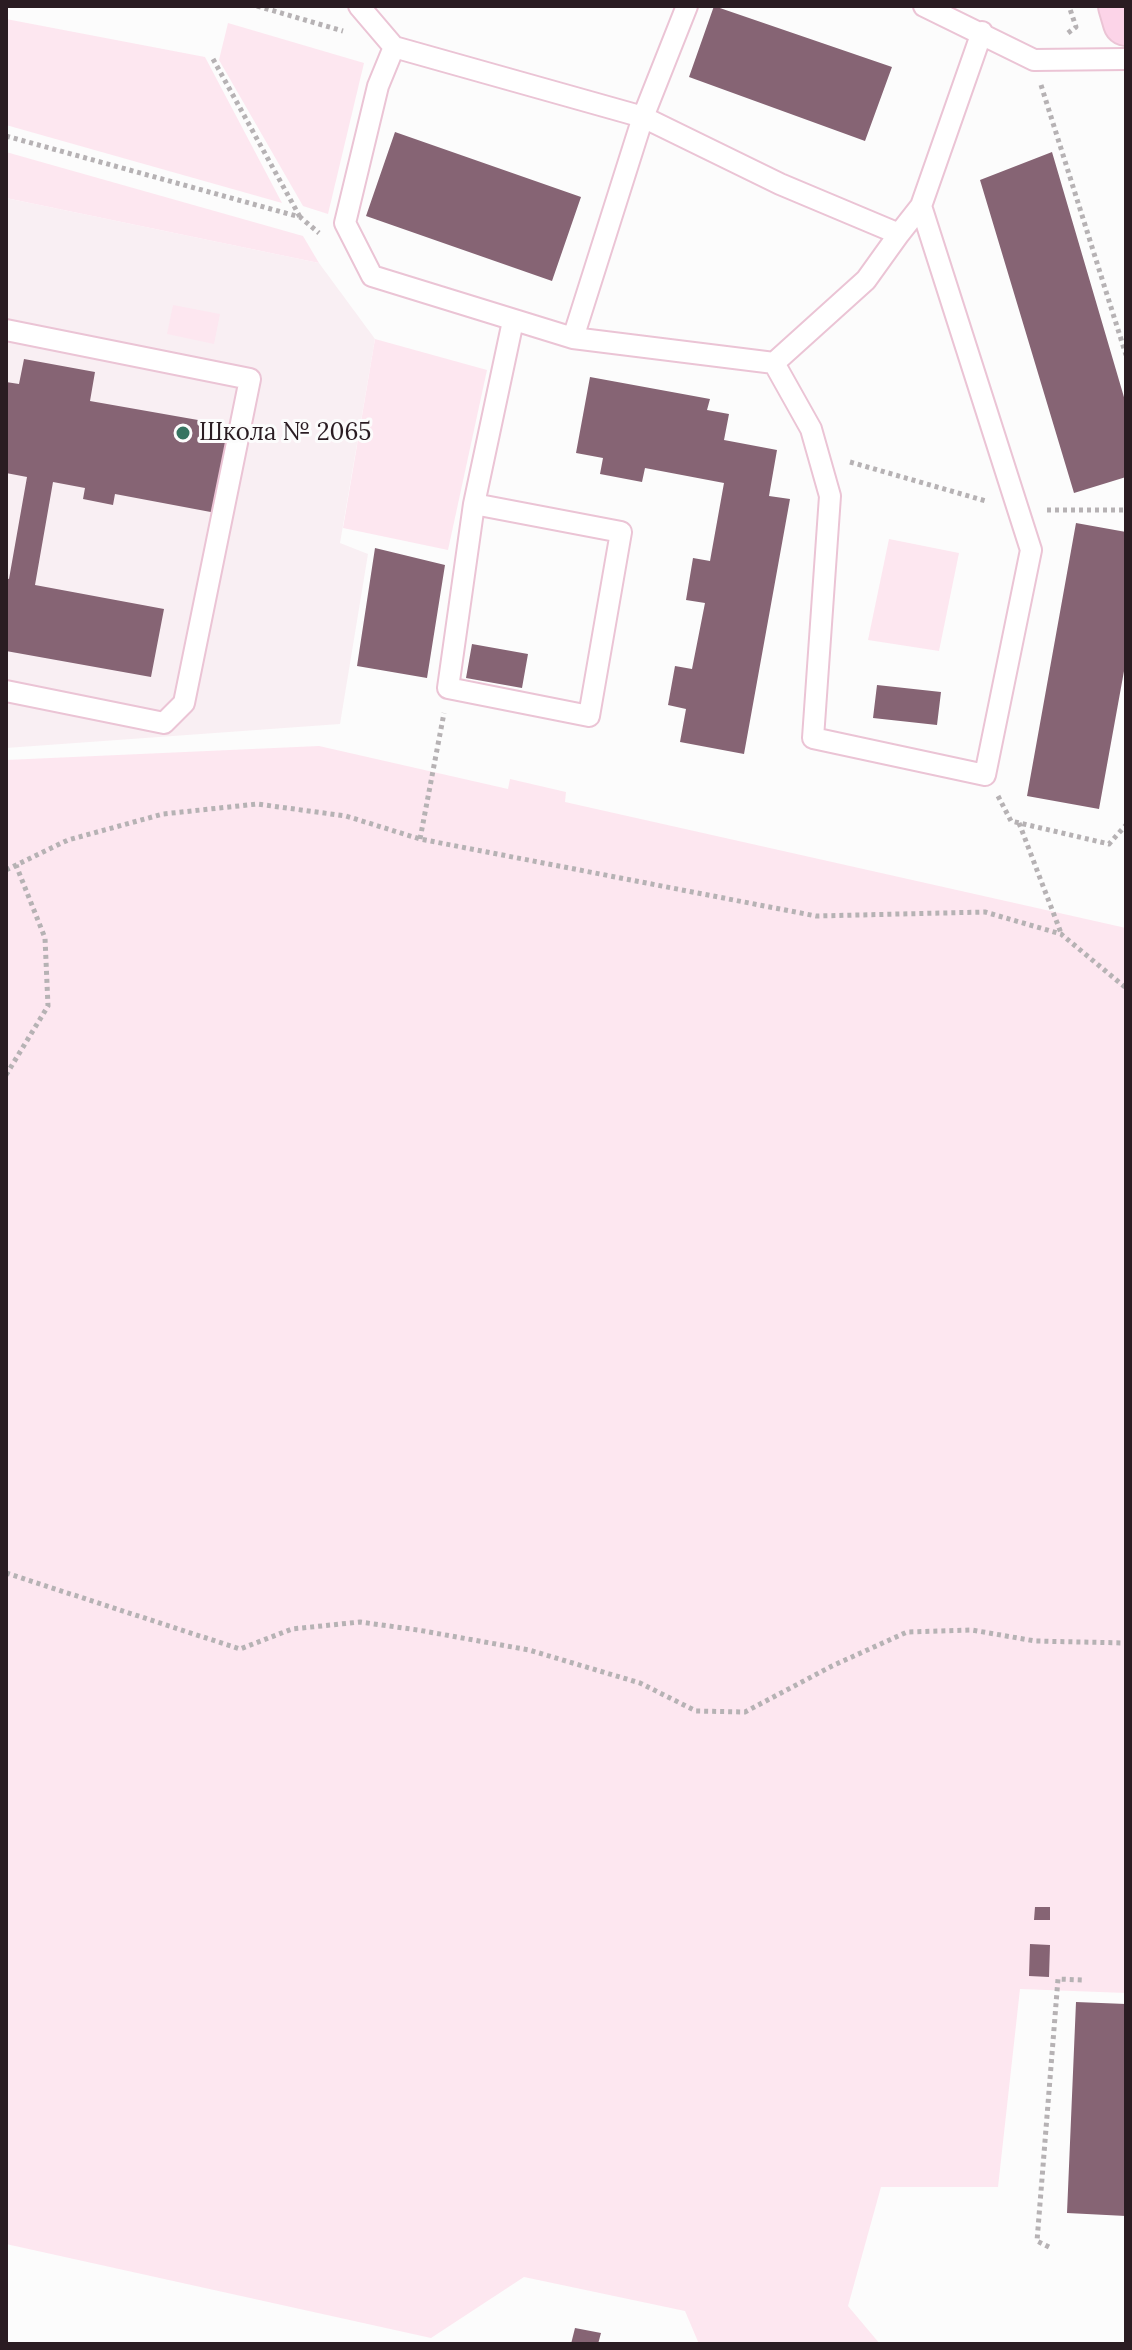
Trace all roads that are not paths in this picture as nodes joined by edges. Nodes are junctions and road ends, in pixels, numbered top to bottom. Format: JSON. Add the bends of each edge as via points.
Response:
{"nodes":[{"id":1,"x":359,"y":6,"type":"edge"},
{"id":2,"x":687,"y":6,"type":"edge"},
{"id":3,"x":924,"y":6,"type":"edge"},
{"id":4,"x":1121,"y":6,"type":"edge"},
{"id":5,"x":1126,"y":23,"type":"edge"},
{"id":6,"x":982,"y":32,"type":"junction"},
{"id":7,"x":394,"y":47,"type":"junction"},
{"id":8,"x":1126,"y":59,"type":"edge"},
{"id":9,"x":643,"y":117,"type":"junction"},
{"id":10,"x":921,"y":206,"type":"junction"},
{"id":11,"x":899,"y":234,"type":"junction"},
{"id":12,"x":513,"y":321,"type":"junction"},
{"id":13,"x":6,"y":330,"type":"edge"},
{"id":14,"x":573,"y":338,"type":"junction"},
{"id":15,"x":774,"y":363,"type":"junction"},
{"id":16,"x":474,"y":504,"type":"junction"},
{"id":17,"x":6,"y":691,"type":"edge"}],
"edges":[{"from":1,"to":7,"type":"lane"},
{"from":2,"to":9,"type":"lane"},
{"from":3,"to":6,"type":"lane"},
{"from":4,"to":5,"type":"street"},
{"from":6,"to":8,"type":"lane","via":[[1034,60]]},
{"from":6,"to":10,"type":"lane"},
{"from":7,"to":9,"type":"lane"},
{"from":7,"to":12,"type":"lane","via":[[378,86],[345,223],[372,276]]},
{"from":9,"to":11,"type":"lane"},
{"from":9,"to":14,"type":"lane"},
{"from":10,"to":11,"type":"lane"},
{"from":10,"to":15,"type":"lane","via":[[1031,550],[985,775],[813,738],[830,496],[811,429]]},
{"from":11,"to":15,"type":"lane","via":[[866,280]]},
{"from":12,"to":14,"type":"lane"},
{"from":12,"to":16,"type":"lane"},
{"from":13,"to":17,"type":"lane","via":[[250,379],[184,703],[164,723]]},
{"from":14,"to":15,"type":"lane"},
{"from":16,"to":16,"type":"lane","via":[[621,532],[589,716],[448,688]]}]}
